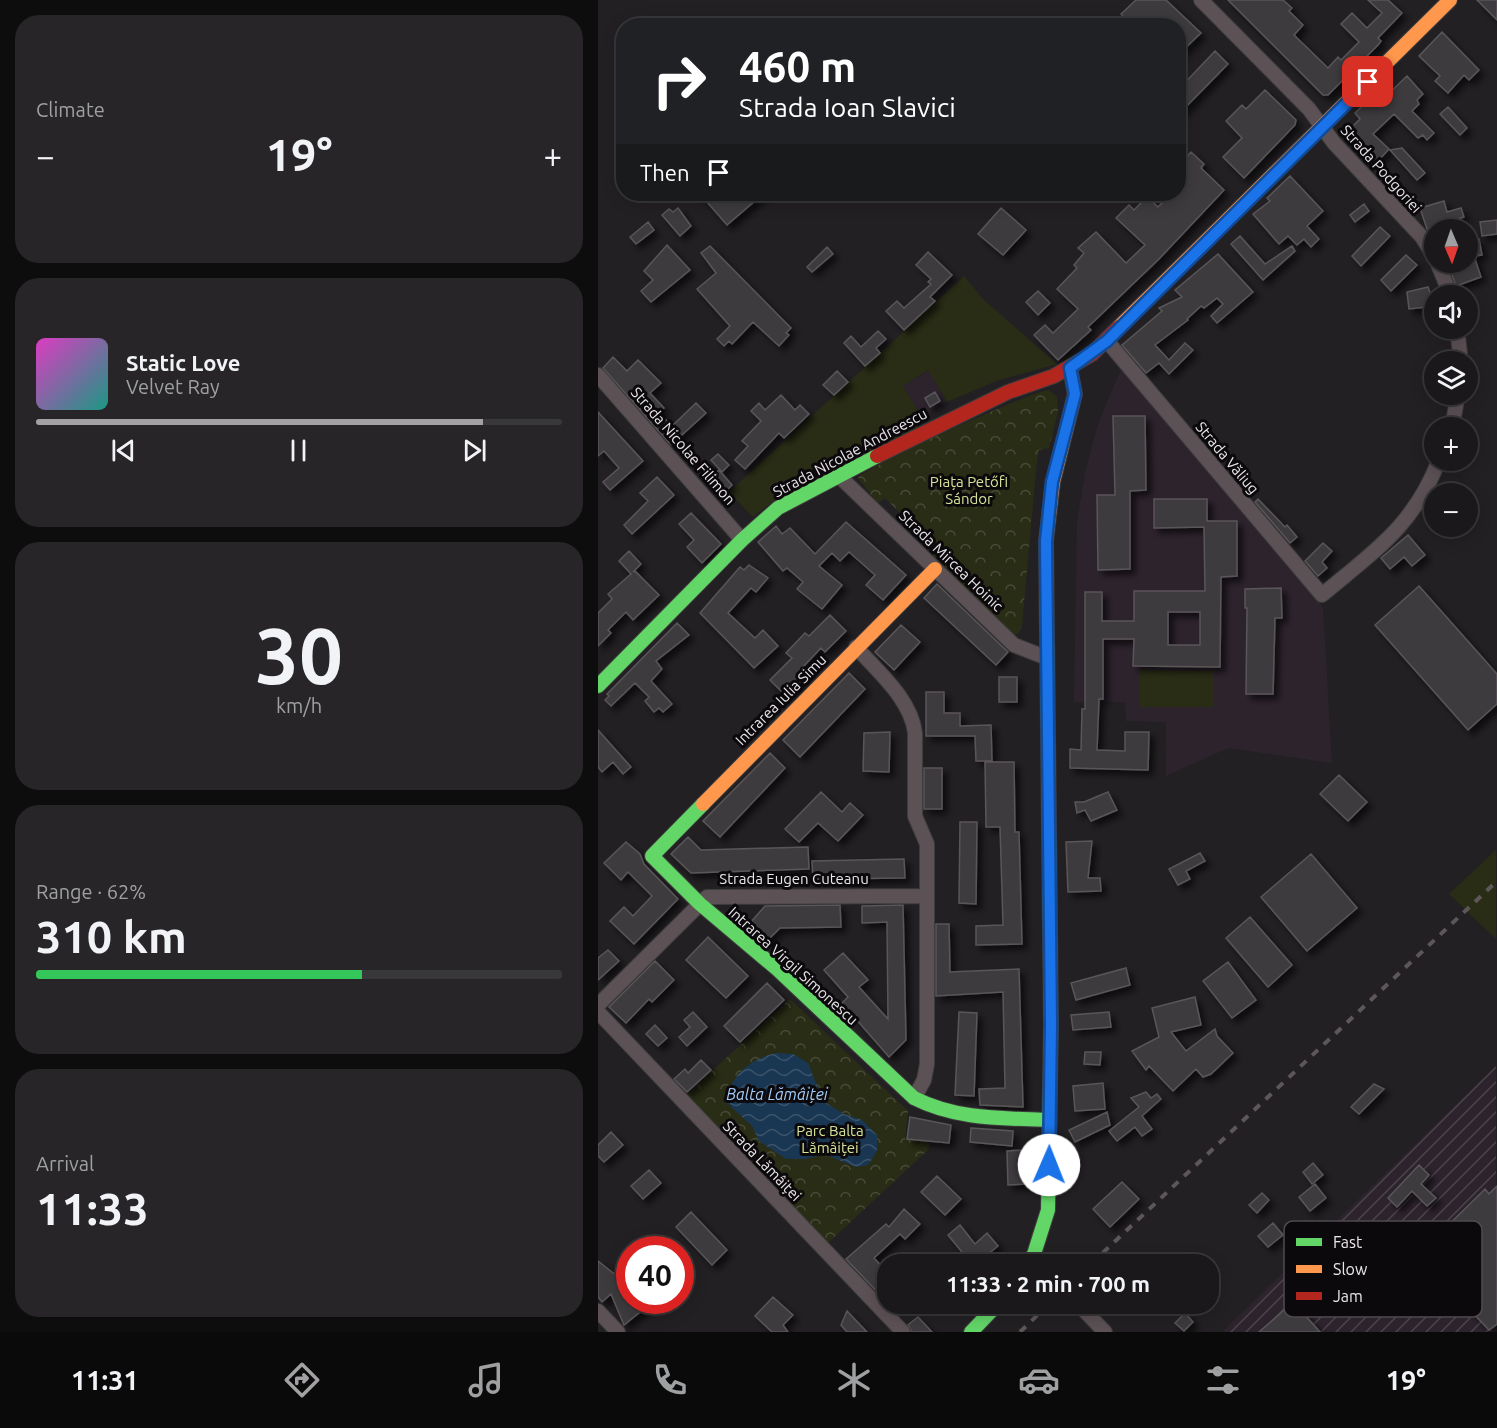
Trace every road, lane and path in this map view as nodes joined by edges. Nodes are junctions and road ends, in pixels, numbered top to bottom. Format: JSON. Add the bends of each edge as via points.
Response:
{"nodes":[{"id":1,"x":1201,"y":0,"type":"edge"},
{"id":2,"x":1450,"y":0,"type":"edge"},
{"id":3,"x":1322,"y":126,"type":"junction"},
{"id":4,"x":1424,"y":240,"type":"edge"},
{"id":5,"x":1107,"y":341,"type":"junction"},
{"id":6,"x":1070,"y":368,"type":"junction"},
{"id":7,"x":598,"y":375,"type":"edge"},
{"id":8,"x":1434,"y":471,"type":"edge"},
{"id":9,"x":839,"y":477,"type":"junction"},
{"id":10,"x":742,"y":540,"type":"junction"},
{"id":11,"x":935,"y":569,"type":"junction"},
{"id":12,"x":856,"y":647,"type":"junction"},
{"id":13,"x":1047,"y":658,"type":"junction"},
{"id":14,"x":598,"y":686,"type":"edge"},
{"id":15,"x":652,"y":856,"type":"joint"},
{"id":16,"x":927,"y":896,"type":"junction"},
{"id":17,"x":700,"y":904,"type":"junction"},
{"id":18,"x":598,"y":1005,"type":"edge"},
{"id":19,"x":598,"y":1012,"type":"edge"},
{"id":20,"x":914,"y":1098,"type":"junction"},
{"id":21,"x":1050,"y":1120,"type":"junction"},
{"id":22,"x":1037,"y":1254,"type":"edge"},
{"id":23,"x":598,"y":1311,"type":"edge"},
{"id":24,"x":988,"y":1314,"type":"edge"},
{"id":25,"x":1088,"y":1314,"type":"edge"},
{"id":26,"x":618,"y":1332,"type":"edge"},
{"id":27,"x":903,"y":1332,"type":"edge"},
{"id":28,"x":971,"y":1332,"type":"edge"},
{"id":29,"x":1105,"y":1332,"type":"edge"}],
"edges":[{"from":1,"to":3,"type":"street","name":"Strada Podgoriei"},
{"from":2,"to":3,"type":"street","name":"Strada Nicolae Andreescu"},
{"from":3,"to":4,"type":"street","name":"Strada Podgoriei"},
{"from":3,"to":5,"type":"street","name":"Strada Nicolae Andreescu"},
{"from":5,"to":6,"type":"street","name":"Strada Nicolae Andreescu"},
{"from":5,"to":8,"type":"street","name":"Strada Văliug","via":[[1322,595],[1411,516]]},
{"from":6,"to":9,"type":"street","name":"Strada Nicolae Andreescu","via":[[985,402]]},
{"from":6,"to":13,"type":"street","via":[[1075,394],[1052,482],[1047,523]]},
{"from":7,"to":10,"type":"street","name":"Strada Nicolae Filimon"},
{"from":9,"to":10,"type":"street","name":"Strada Nicolae Andreescu","via":[[784,504]]},
{"from":9,"to":11,"type":"street","name":"Strada Mircea Hoinic"},
{"from":10,"to":14,"type":"street","name":"Strada Nicolae Andreescu"},
{"from":11,"to":12,"type":"street","name":"Intrarea Iulia Simu"},
{"from":11,"to":13,"type":"street","name":"Strada Mircea Hoinic","via":[[1014,645]]},
{"from":12,"to":15,"type":"street","name":"Intrarea Iulia Simu"},
{"from":12,"to":16,"type":"street","via":[[913,719],[915,816],[926,844]]},
{"from":13,"to":21,"type":"street"},
{"from":15,"to":17,"type":"street","name":"Intrarea Virgil Simonescu"},
{"from":16,"to":17,"type":"street","name":"Strada Eugen Cuteanu","via":[[714,895]]},
{"from":16,"to":20,"type":"street","via":[[927,1064]]},
{"from":17,"to":18,"type":"street","name":"Strada Eugen Cuteanu"},
{"from":17,"to":20,"type":"street","name":"Intrarea Virgil Simonescu","via":[[777,969]]},
{"from":19,"to":27,"type":"street","name":"Strada Lămâiței"},
{"from":20,"to":21,"type":"street","via":[[945,1112]]},
{"from":21,"to":22,"type":"street","via":[[1048,1210]]},
{"from":23,"to":26,"type":"street"},
{"from":24,"to":28,"type":"street"},
{"from":25,"to":29,"type":"street"}]}
